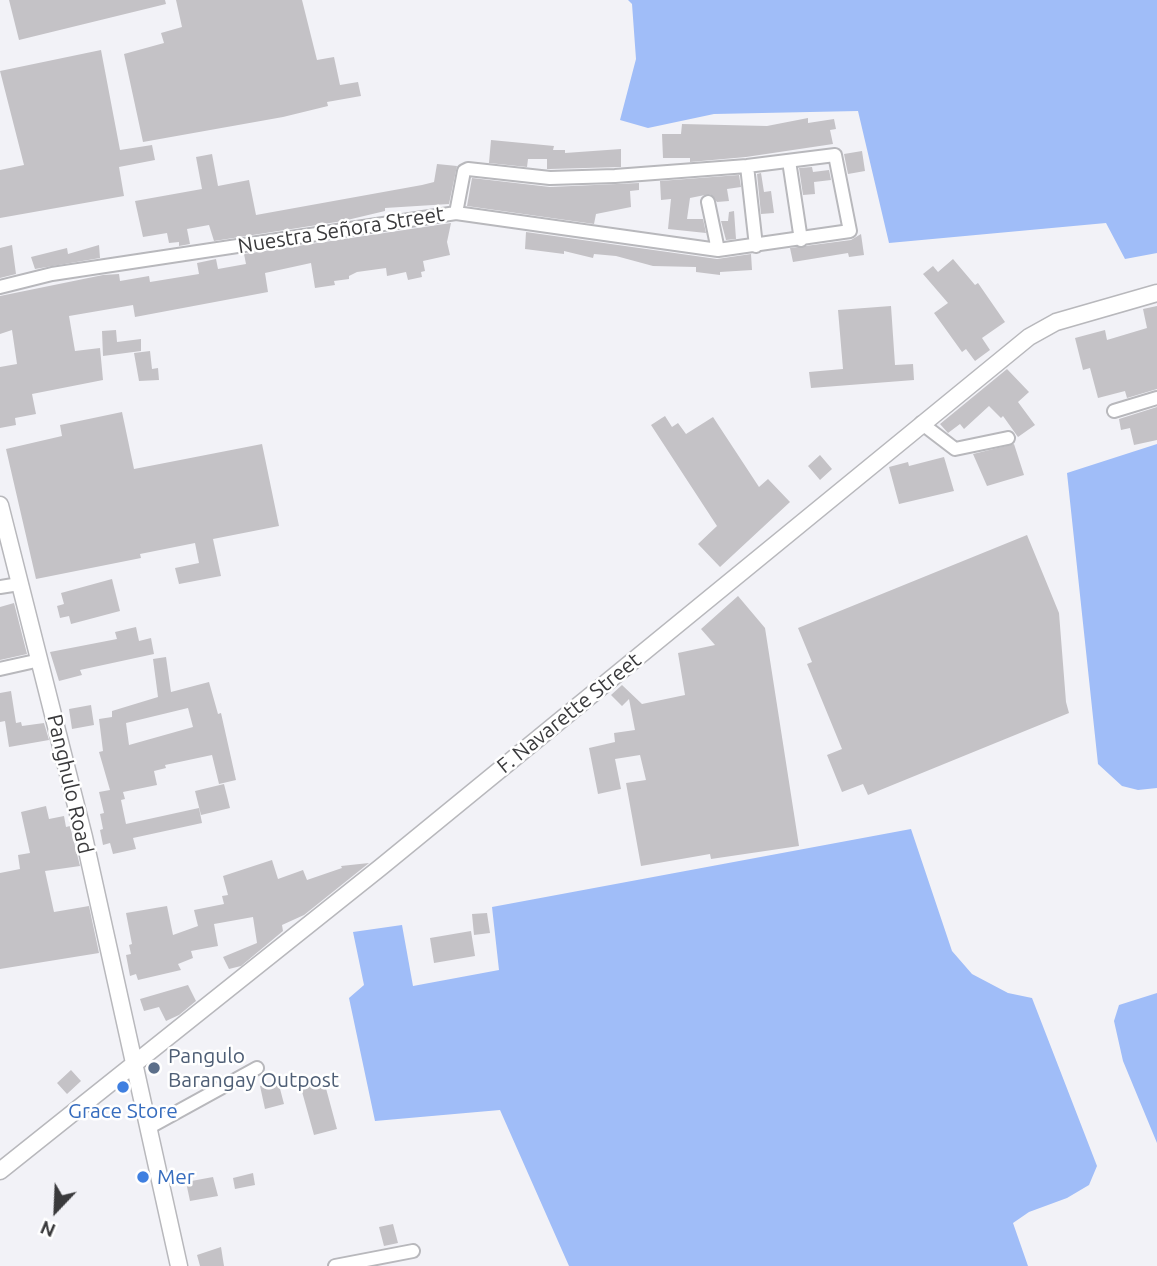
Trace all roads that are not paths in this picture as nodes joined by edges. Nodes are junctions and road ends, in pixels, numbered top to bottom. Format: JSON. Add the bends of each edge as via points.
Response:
{"nodes":[{"id":1,"x":789,"y":161,"type":"junction"},
{"id":2,"x":747,"y":166,"type":"junction"},
{"id":3,"x":708,"y":202,"type":"dead end"},
{"id":4,"x":456,"y":213,"type":"junction"},
{"id":5,"x":801,"y":240,"type":"junction"},
{"id":6,"x":756,"y":246,"type":"junction"},
{"id":7,"x":718,"y":250,"type":"junction"},
{"id":8,"x":0,"y":287,"type":"edge"},
{"id":9,"x":1157,"y":293,"type":"edge"},
{"id":10,"x":1157,"y":398,"type":"edge"},
{"id":11,"x":1114,"y":411,"type":"dead end"},
{"id":12,"x":921,"y":424,"type":"junction"},
{"id":13,"x":1008,"y":438,"type":"dead end"},
{"id":14,"x":0,"y":505,"type":"edge"},
{"id":15,"x":19,"y":584,"type":"junction"},
{"id":16,"x":0,"y":587,"type":"edge"},
{"id":17,"x":40,"y":660,"type":"junction"},
{"id":18,"x":0,"y":669,"type":"edge"},
{"id":19,"x":134,"y":1065,"type":"junction"},
{"id":20,"x":257,"y":1068,"type":"dead end"},
{"id":21,"x":148,"y":1128,"type":"junction"},
{"id":22,"x":0,"y":1171,"type":"edge"},
{"id":23,"x":413,"y":1251,"type":"dead end"},
{"id":24,"x":179,"y":1266,"type":"edge"},
{"id":25,"x":335,"y":1266,"type":"edge"}],
"edges":[{"from":1,"to":2,"type":"street"},
{"from":1,"to":5,"type":"street"},
{"from":1,"to":5,"type":"street","name":"Nuestra Señora Street","via":[[835,155],[850,231]]},
{"from":2,"to":4,"type":"street","via":[[550,178],[468,169]]},
{"from":2,"to":6,"type":"street"},
{"from":3,"to":7,"type":"street"},
{"from":4,"to":7,"type":"street","name":"Nuestra Señora Street"},
{"from":4,"to":8,"type":"street","name":"Nuestra Señora Street","via":[[52,274]]},
{"from":5,"to":6,"type":"street","name":"Nuestra Señora Street"},
{"from":6,"to":7,"type":"street","name":"Nuestra Señora Street"},
{"from":9,"to":12,"type":"main road","name":"F. Navarette Street","via":[[1056,322],[1029,337]]},
{"from":10,"to":11,"type":"street"},
{"from":12,"to":13,"type":"street","via":[[955,449]]},
{"from":12,"to":19,"type":"main road","name":"F. Navarette Street"},
{"from":14,"to":15,"type":"main road","name":"Panghulo Road"},
{"from":15,"to":16,"type":"street"},
{"from":15,"to":17,"type":"main road","name":"Panghulo Road"},
{"from":17,"to":18,"type":"street"},
{"from":17,"to":19,"type":"main road","name":"Panghulo Road"},
{"from":19,"to":21,"type":"main road","name":"Panghulo Road"},
{"from":19,"to":22,"type":"main road","name":"F. Navarette Street"},
{"from":20,"to":21,"type":"street"},
{"from":21,"to":24,"type":"main road","name":"Panghulo Road"},
{"from":23,"to":25,"type":"street"}]}
